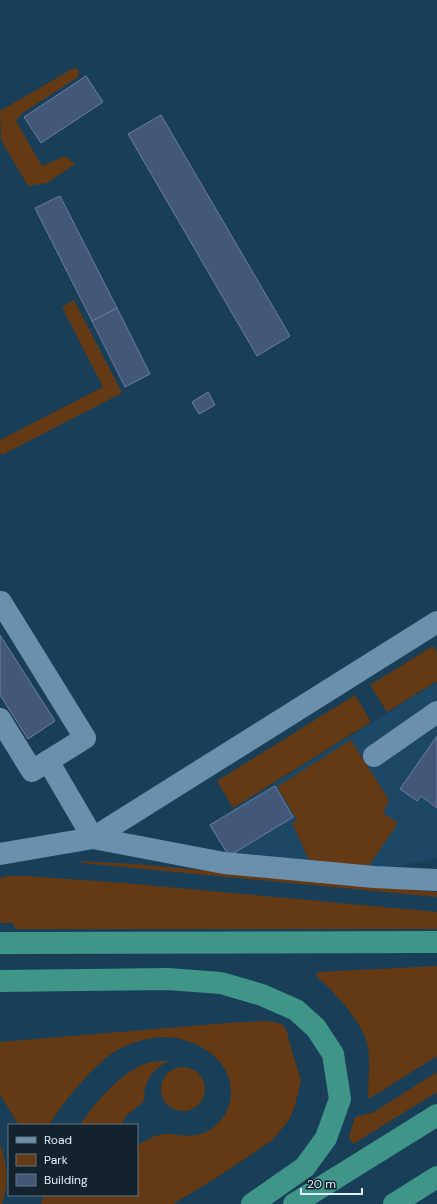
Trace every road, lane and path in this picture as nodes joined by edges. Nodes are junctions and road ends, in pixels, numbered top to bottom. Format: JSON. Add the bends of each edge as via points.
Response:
{"nodes":[{"id":1,"x":0,"y":602,"type":"edge"},
{"id":2,"x":436,"y":626,"type":"edge"},
{"id":3,"x":437,"y":712,"type":"edge"},
{"id":4,"x":0,"y":719,"type":"edge"},
{"id":5,"x":374,"y":756,"type":"dead end"},
{"id":6,"x":48,"y":761,"type":"junction"},
{"id":7,"x":93,"y":838,"type":"junction"},
{"id":8,"x":0,"y":854,"type":"edge"},
{"id":9,"x":437,"y":880,"type":"edge"},
{"id":10,"x":437,"y":942,"type":"edge"},
{"id":11,"x":0,"y":943,"type":"edge"},
{"id":12,"x":0,"y":981,"type":"edge"},
{"id":13,"x":437,"y":1115,"type":"edge"},
{"id":14,"x":437,"y":1177,"type":"edge"},
{"id":15,"x":252,"y":1204,"type":"edge"},
{"id":16,"x":294,"y":1204,"type":"edge"},
{"id":17,"x":394,"y":1204,"type":"edge"}],
"edges":[{"from":1,"to":6,"type":"lane","via":[[85,738]]},
{"from":2,"to":7,"type":"lane"},
{"from":3,"to":5,"type":"lane"},
{"from":4,"to":6,"type":"lane","via":[[32,771]]},
{"from":6,"to":7,"type":"lane"},
{"from":7,"to":8,"type":"lane"},
{"from":7,"to":9,"type":"lane","via":[[224,863],[374,877]]},
{"from":10,"to":11,"type":"highway"},
{"from":12,"to":15,"type":"highway","via":[[168,979],[221,983],[262,995],[296,1010],[316,1028],[333,1054],[340,1099],[326,1138],[305,1167]]},
{"from":13,"to":16,"type":"highway"},
{"from":14,"to":17,"type":"highway"}]}
